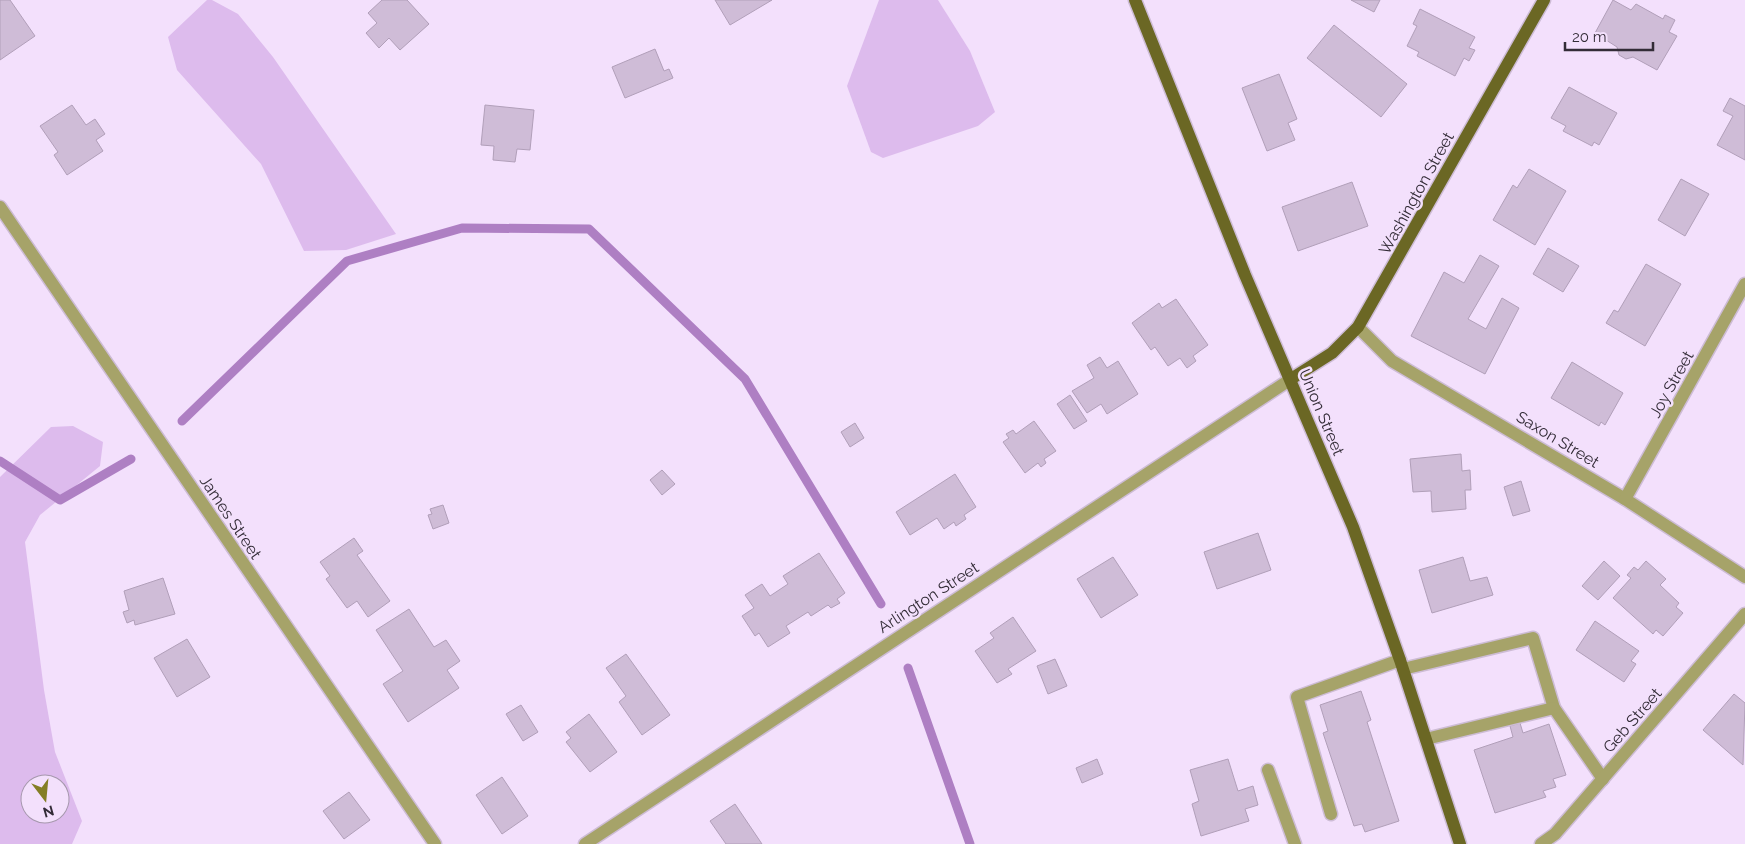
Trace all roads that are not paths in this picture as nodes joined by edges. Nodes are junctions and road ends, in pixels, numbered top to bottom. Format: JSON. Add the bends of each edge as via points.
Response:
{"nodes":[{"id":1,"x":1135,"y":0,"type":"edge"},
{"id":2,"x":1544,"y":0,"type":"edge"},
{"id":3,"x":0,"y":208,"type":"edge"},
{"id":4,"x":1745,"y":284,"type":"edge"},
{"id":5,"x":1358,"y":327,"type":"junction"},
{"id":6,"x":1290,"y":379,"type":"junction"},
{"id":7,"x":1625,"y":499,"type":"junction"},
{"id":8,"x":1745,"y":577,"type":"edge"},
{"id":9,"x":1745,"y":614,"type":"edge"},
{"id":10,"x":1402,"y":665,"type":"junction"},
{"id":11,"x":1554,"y":708,"type":"junction"},
{"id":12,"x":1426,"y":739,"type":"junction"},
{"id":13,"x":1268,"y":770,"type":"dead end"},
{"id":14,"x":1603,"y":779,"type":"junction"},
{"id":15,"x":1331,"y":814,"type":"dead end"},
{"id":16,"x":434,"y":844,"type":"edge"},
{"id":17,"x":584,"y":844,"type":"edge"},
{"id":18,"x":1295,"y":844,"type":"edge"},
{"id":19,"x":1460,"y":844,"type":"edge"},
{"id":20,"x":1541,"y":844,"type":"edge"}],
"edges":[{"from":1,"to":6,"type":"main road","name":"Union Street","via":[[1245,276]]},
{"from":2,"to":5,"type":"main road","name":"Washington Street"},
{"from":3,"to":16,"type":"street","name":"James Street"},
{"from":4,"to":7,"type":"street","name":"Joy Street"},
{"from":5,"to":6,"type":"main road","name":"Washington Street","via":[[1332,353]]},
{"from":5,"to":7,"type":"street","name":"Saxon Street","via":[[1392,360]]},
{"from":6,"to":10,"type":"main road","name":"Union Street","via":[[1353,527]]},
{"from":6,"to":17,"type":"street","name":"Arlington Street"},
{"from":7,"to":8,"type":"street","name":"Saxon Street"},
{"from":9,"to":14,"type":"street","name":"Geb Street"},
{"from":10,"to":11,"type":"street","via":[[1533,638]]},
{"from":10,"to":12,"type":"main road","name":"Union Street"},
{"from":10,"to":15,"type":"street","via":[[1298,697]]},
{"from":11,"to":12,"type":"street"},
{"from":11,"to":14,"type":"street"},
{"from":12,"to":19,"type":"main road","name":"Union Street"},
{"from":13,"to":18,"type":"street"},
{"from":14,"to":20,"type":"street","name":"Geb Street","via":[[1555,834]]}]}
